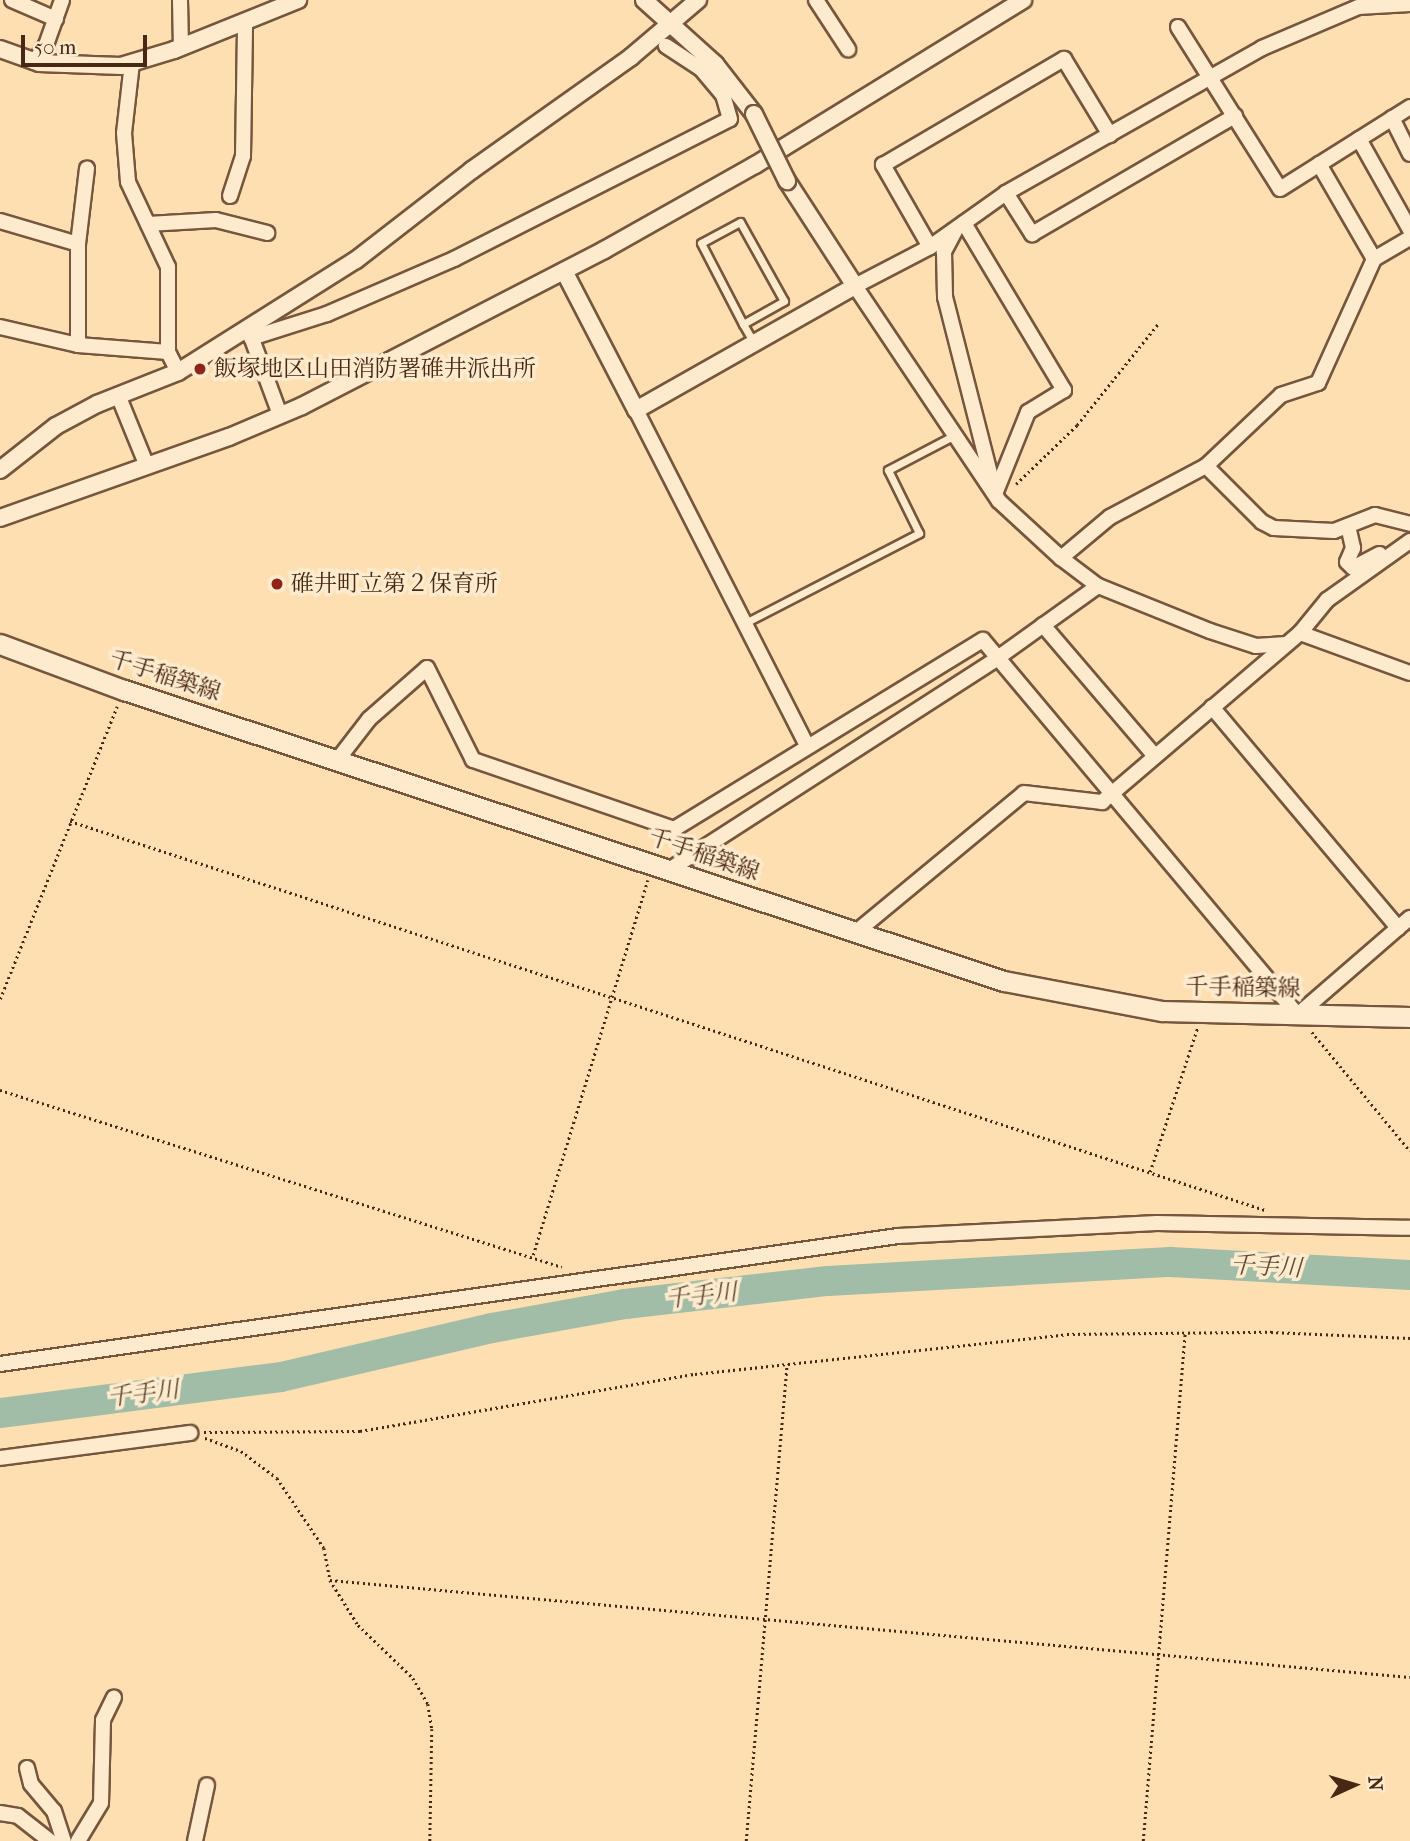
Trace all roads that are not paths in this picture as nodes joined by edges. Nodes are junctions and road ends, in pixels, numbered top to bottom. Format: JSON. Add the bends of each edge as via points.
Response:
{"nodes":[{"id":1,"x":12,"y":0,"type":"edge"},
{"id":2,"x":62,"y":0,"type":"edge"},
{"id":3,"x":180,"y":0,"type":"edge"},
{"id":4,"x":298,"y":0,"type":"edge"},
{"id":5,"x":644,"y":0,"type":"edge"},
{"id":6,"x":698,"y":0,"type":"edge"},
{"id":7,"x":816,"y":0,"type":"edge"},
{"id":8,"x":1023,"y":0,"type":"edge"},
{"id":9,"x":1392,"y":2,"type":"edge"},
{"id":10,"x":1410,"y":4,"type":"edge"},
{"id":11,"x":1348,"y":5,"type":"edge"},
{"id":12,"x":56,"y":19,"type":"junction"},
{"id":13,"x":245,"y":23,"type":"junction"},
{"id":14,"x":670,"y":24,"type":"junction"},
{"id":15,"x":1178,"y":27,"type":"dead end"},
{"id":16,"x":666,"y":46,"type":"dead end"},
{"id":17,"x":181,"y":48,"type":"junction"},
{"id":18,"x":0,"y":49,"type":"edge"},
{"id":19,"x":848,"y":49,"type":"dead end"},
{"id":20,"x":34,"y":62,"type":"junction"},
{"id":21,"x":132,"y":63,"type":"junction"},
{"id":22,"x":1210,"y":76,"type":"junction"},
{"id":23,"x":1410,"y":107,"type":"edge"},
{"id":24,"x":1235,"y":116,"type":"junction"},
{"id":25,"x":1392,"y":118,"type":"junction"},
{"id":26,"x":1110,"y":135,"type":"junction"},
{"id":27,"x":1359,"y":139,"type":"junction"},
{"id":28,"x":1410,"y":154,"type":"edge"},
{"id":29,"x":1320,"y":164,"type":"junction"},
{"id":30,"x":87,"y":169,"type":"dead end"},
{"id":31,"x":1006,"y":193,"type":"junction"},
{"id":32,"x":230,"y":196,"type":"dead end"},
{"id":33,"x":0,"y":222,"type":"edge"},
{"id":34,"x":148,"y":224,"type":"junction"},
{"id":35,"x":960,"y":225,"type":"junction"},
{"id":36,"x":1410,"y":230,"type":"edge"},
{"id":37,"x":267,"y":233,"type":"dead end"},
{"id":38,"x":1410,"y":238,"type":"edge"},
{"id":39,"x":78,"y":244,"type":"junction"},
{"id":40,"x":930,"y":247,"type":"junction"},
{"id":41,"x":1374,"y":259,"type":"junction"},
{"id":42,"x":564,"y":271,"type":"junction"},
{"id":43,"x":855,"y":286,"type":"junction"},
{"id":44,"x":743,"y":324,"type":"junction"},
{"id":45,"x":0,"y":327,"type":"edge"},
{"id":46,"x":250,"y":334,"type":"junction"},
{"id":47,"x":754,"y":344,"type":"junction"},
{"id":48,"x":78,"y":345,"type":"junction"},
{"id":49,"x":168,"y":352,"type":"junction"},
{"id":50,"x":178,"y":372,"type":"junction"},
{"id":51,"x":118,"y":395,"type":"junction"},
{"id":52,"x":636,"y":410,"type":"junction"},
{"id":53,"x":280,"y":415,"type":"junction"},
{"id":54,"x":955,"y":434,"type":"junction"},
{"id":55,"x":147,"y":466,"type":"junction"},
{"id":56,"x":1206,"y":466,"type":"junction"},
{"id":57,"x":0,"y":470,"type":"edge"},
{"id":58,"x":997,"y":497,"type":"junction"},
{"id":59,"x":0,"y":519,"type":"edge"},
{"id":60,"x":1410,"y":524,"type":"edge"},
{"id":61,"x":1348,"y":526,"type":"junction"},
{"id":62,"x":1410,"y":541,"type":"edge"},
{"id":63,"x":1394,"y":554,"type":"junction"},
{"id":64,"x":1061,"y":558,"type":"junction"},
{"id":65,"x":1098,"y":586,"type":"junction"},
{"id":66,"x":745,"y":623,"type":"junction"},
{"id":67,"x":1043,"y":625,"type":"junction"},
{"id":68,"x":1300,"y":633,"type":"junction"},
{"id":69,"x":0,"y":645,"type":"edge"},
{"id":70,"x":1286,"y":645,"type":"junction"},
{"id":71,"x":996,"y":659,"type":"junction"},
{"id":72,"x":1410,"y":673,"type":"edge"},
{"id":73,"x":1212,"y":708,"type":"junction"},
{"id":74,"x":807,"y":746,"type":"junction"},
{"id":75,"x":1155,"y":756,"type":"junction"},
{"id":76,"x":339,"y":758,"type":"junction"},
{"id":77,"x":1110,"y":794,"type":"junction"},
{"id":78,"x":662,"y":867,"type":"junction"},
{"id":79,"x":1410,"y":918,"type":"edge"},
{"id":80,"x":1398,"y":928,"type":"junction"},
{"id":81,"x":855,"y":933,"type":"junction"},
{"id":82,"x":1298,"y":1013,"type":"junction"},
{"id":83,"x":1410,"y":1017,"type":"edge"},
{"id":84,"x":1410,"y":1228,"type":"edge"},
{"id":85,"x":0,"y":1364,"type":"edge"},
{"id":86,"x":190,"y":1433,"type":"road end"},
{"id":87,"x":0,"y":1458,"type":"edge"},
{"id":88,"x":114,"y":1697,"type":"dead end"},
{"id":89,"x":27,"y":1768,"type":"dead end"},
{"id":90,"x":207,"y":1785,"type":"dead end"},
{"id":91,"x":0,"y":1813,"type":"edge"},
{"id":92,"x":50,"y":1841,"type":"edge"},
{"id":93,"x":64,"y":1841,"type":"edge"},
{"id":94,"x":78,"y":1841,"type":"edge"},
{"id":95,"x":195,"y":1841,"type":"edge"}],
"edges":[{"from":1,"to":12,"type":"street"},
{"from":2,"to":12,"type":"street"},
{"from":3,"to":17,"type":"street"},
{"from":4,"to":13,"type":"street"},
{"from":5,"to":14,"type":"street"},
{"from":6,"to":14,"type":"street"},
{"from":7,"to":19,"type":"street"},
{"from":8,"to":42,"type":"street","via":[[755,165]]},
{"from":9,"to":10,"type":"street"},
{"from":9,"to":11,"type":"street"},
{"from":11,"to":22,"type":"street"},
{"from":12,"to":20,"type":"street"},
{"from":13,"to":17,"type":"street"},
{"from":13,"to":32,"type":"street","via":[[243,156]]},
{"from":14,"to":43,"type":"street","bridge":true,"via":[[715,64],[754,114],[787,181]]},
{"from":14,"to":46,"type":"street","via":[[631,58]]},
{"from":15,"to":22,"type":"street"},
{"from":16,"to":46,"type":"street","via":[[701,69],[723,95],[730,119],[454,259],[327,314]]},
{"from":17,"to":21,"type":"street"},
{"from":18,"to":20,"type":"street"},
{"from":20,"to":21,"type":"street","via":[[81,68]]},
{"from":21,"to":34,"type":"street","via":[[124,156],[128,182]]},
{"from":22,"to":24,"type":"street"},
{"from":22,"to":26,"type":"street"},
{"from":23,"to":25,"type":"street"},
{"from":24,"to":29,"type":"street","via":[[1280,189]]},
{"from":24,"to":31,"type":"street","via":[[1032,234]]},
{"from":25,"to":27,"type":"street"},
{"from":25,"to":28,"type":"street"},
{"from":26,"to":31,"type":"street"},
{"from":26,"to":40,"type":"street","via":[[1064,59],[883,165]]},
{"from":27,"to":29,"type":"street"},
{"from":27,"to":36,"type":"street"},
{"from":29,"to":41,"type":"street"},
{"from":30,"to":39,"type":"street"},
{"from":31,"to":35,"type":"street"},
{"from":33,"to":39,"type":"street"},
{"from":34,"to":37,"type":"street","via":[[216,220]]},
{"from":34,"to":49,"type":"street","via":[[168,267]]},
{"from":35,"to":40,"type":"street"},
{"from":35,"to":58,"type":"street","via":[[944,252],[945,296]]},
{"from":35,"to":58,"type":"street","via":[[1064,390],[1028,412]]},
{"from":38,"to":41,"type":"street"},
{"from":39,"to":48,"type":"street"},
{"from":40,"to":43,"type":"street"},
{"from":41,"to":56,"type":"street","via":[[1318,383],[1280,395]]},
{"from":42,"to":52,"type":"street"},
{"from":42,"to":53,"type":"street"},
{"from":43,"to":47,"type":"street"},
{"from":43,"to":54,"type":"street"},
{"from":44,"to":44,"type":"lane","via":[[701,243],[740,222],[784,301]]},
{"from":44,"to":47,"type":"lane"},
{"from":45,"to":48,"type":"street"},
{"from":46,"to":50,"type":"street"},
{"from":46,"to":53,"type":"street"},
{"from":47,"to":52,"type":"street"},
{"from":48,"to":49,"type":"street"},
{"from":49,"to":50,"type":"street"},
{"from":50,"to":51,"type":"street"},
{"from":51,"to":55,"type":"street"},
{"from":51,"to":57,"type":"street","via":[[55,426]]},
{"from":52,"to":66,"type":"street"},
{"from":53,"to":55,"type":"street"},
{"from":54,"to":58,"type":"street"},
{"from":54,"to":66,"type":"lane","via":[[888,470],[919,533]]},
{"from":55,"to":59,"type":"street"},
{"from":56,"to":61,"type":"street","via":[[1262,522],[1274,528],[1320,532]]},
{"from":56,"to":64,"type":"street","via":[[1110,517]]},
{"from":58,"to":64,"type":"street"},
{"from":60,"to":61,"type":"street","via":[[1376,515]]},
{"from":61,"to":63,"type":"street","via":[[1353,548],[1347,562],[1353,568],[1382,553]]},
{"from":62,"to":63,"type":"street"},
{"from":63,"to":68,"type":"street","via":[[1326,600]]},
{"from":64,"to":65,"type":"street"},
{"from":65,"to":67,"type":"street"},
{"from":65,"to":70,"type":"street","via":[[1242,642]]},
{"from":66,"to":74,"type":"street"},
{"from":67,"to":71,"type":"street"},
{"from":67,"to":75,"type":"street"},
{"from":68,"to":70,"type":"street"},
{"from":68,"to":72,"type":"street"},
{"from":69,"to":76,"type":"main road","name":"千手稲築線"},
{"from":70,"to":73,"type":"street"},
{"from":71,"to":74,"type":"street","via":[[983,640]]},
{"from":71,"to":77,"type":"street"},
{"from":71,"to":78,"type":"street"},
{"from":73,"to":75,"type":"street"},
{"from":73,"to":80,"type":"street"},
{"from":74,"to":76,"type":"street","via":[[674,829],[473,760],[427,668],[369,719]]},
{"from":75,"to":77,"type":"street"},
{"from":76,"to":78,"type":"main road","name":"千手稲築線"},
{"from":77,"to":81,"type":"street","via":[[1102,802],[1024,793]]},
{"from":77,"to":82,"type":"street"},
{"from":78,"to":81,"type":"main road","name":"千手稲築線"},
{"from":79,"to":80,"type":"street"},
{"from":80,"to":82,"type":"street"},
{"from":81,"to":82,"type":"main road","name":"千手稲築線","via":[[1004,981],[1163,1012]]},
{"from":82,"to":83,"type":"main road","name":"千手稲築線"},
{"from":84,"to":85,"type":"street","via":[[1157,1223],[898,1236]]},
{"from":86,"to":87,"type":"street"},
{"from":88,"to":94,"type":"street","via":[[103,1720],[101,1803]]},
{"from":89,"to":93,"type":"street","via":[[31,1784],[54,1811]]},
{"from":90,"to":95,"type":"street"},
{"from":91,"to":92,"type":"street","via":[[18,1816]]}]}
